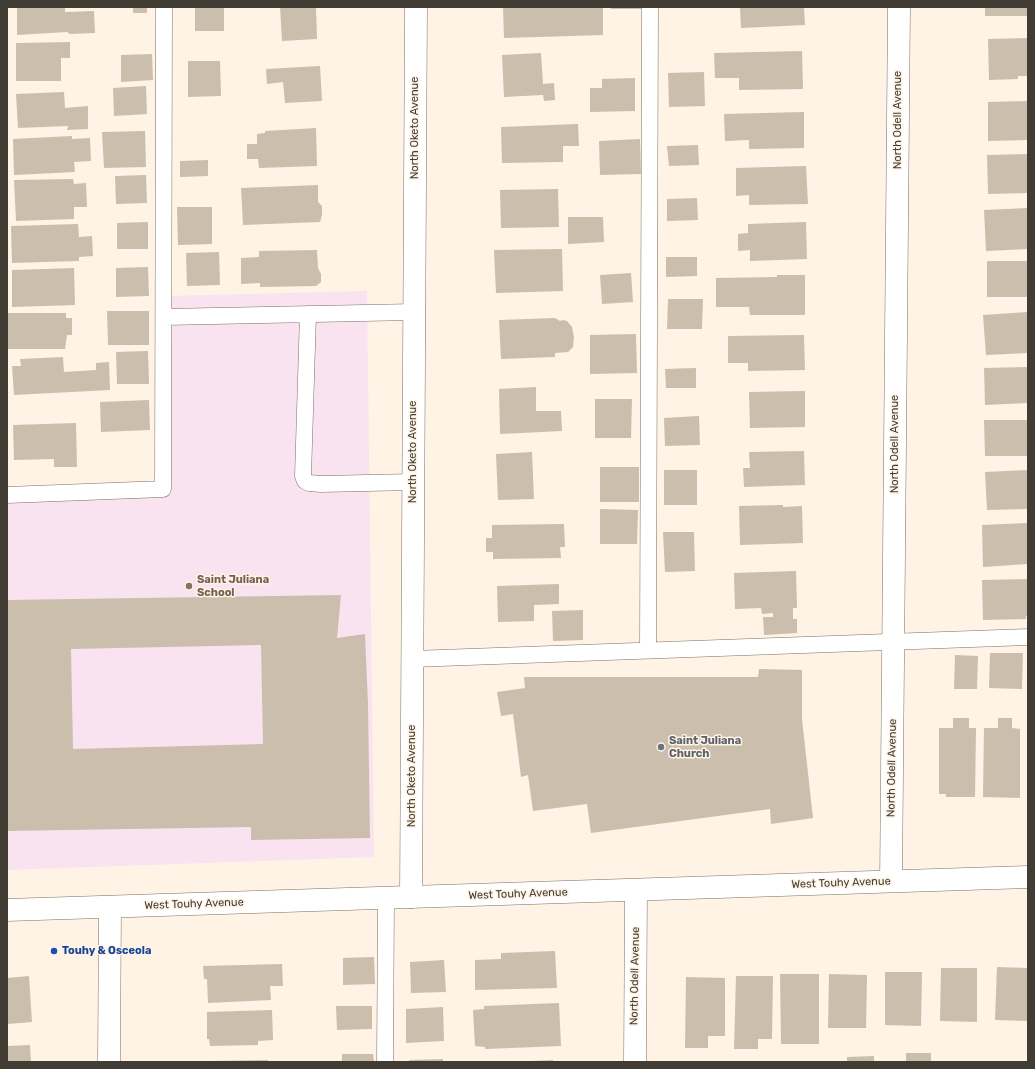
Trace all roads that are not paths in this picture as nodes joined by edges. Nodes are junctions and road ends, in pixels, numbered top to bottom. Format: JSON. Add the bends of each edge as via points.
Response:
{"nodes":[{"id":1,"x":164,"y":7,"type":"edge"},
{"id":2,"x":416,"y":7,"type":"edge"},
{"id":3,"x":650,"y":7,"type":"edge"},
{"id":4,"x":899,"y":7,"type":"edge"},
{"id":5,"x":414,"y":312,"type":"junction"},
{"id":6,"x":308,"y":314,"type":"junction"},
{"id":7,"x":164,"y":317,"type":"junction"},
{"id":8,"x":413,"y":482,"type":"junction"},
{"id":9,"x":7,"y":495,"type":"edge"},
{"id":10,"x":1028,"y":637,"type":"edge"},
{"id":11,"x":893,"y":641,"type":"junction"},
{"id":12,"x":648,"y":650,"type":"junction"},
{"id":13,"x":412,"y":659,"type":"junction"},
{"id":14,"x":1028,"y":877,"type":"edge"},
{"id":15,"x":891,"y":881,"type":"junction"},
{"id":16,"x":636,"y":890,"type":"junction"},
{"id":17,"x":411,"y":897,"type":"junction"},
{"id":18,"x":386,"y":898,"type":"junction"},
{"id":19,"x":110,"y":907,"type":"junction"},
{"id":20,"x":7,"y":910,"type":"edge"},
{"id":21,"x":109,"y":1062,"type":"edge"},
{"id":22,"x":385,"y":1062,"type":"edge"},
{"id":23,"x":635,"y":1062,"type":"edge"}],
"edges":[{"from":1,"to":7,"type":"lane"},
{"from":2,"to":5,"type":"street","name":"North Oketo Avenue"},
{"from":3,"to":12,"type":"lane"},
{"from":4,"to":11,"type":"street","name":"North Odell Avenue"},
{"from":5,"to":6,"type":"lane"},
{"from":5,"to":8,"type":"street","name":"North Oketo Avenue"},
{"from":6,"to":7,"type":"lane"},
{"from":6,"to":8,"type":"lane","via":[[303,476],[305,480],[321,484]]},
{"from":7,"to":9,"type":"lane","via":[[163,488]]},
{"from":8,"to":13,"type":"street","name":"North Oketo Avenue"},
{"from":10,"to":11,"type":"lane"},
{"from":11,"to":12,"type":"lane"},
{"from":11,"to":15,"type":"street","name":"North Odell Avenue"},
{"from":12,"to":13,"type":"lane"},
{"from":13,"to":17,"type":"street","name":"North Oketo Avenue"},
{"from":14,"to":15,"type":"street","name":"West Touhy Avenue"},
{"from":15,"to":16,"type":"street","name":"West Touhy Avenue"},
{"from":16,"to":17,"type":"street","name":"West Touhy Avenue"},
{"from":16,"to":23,"type":"street","name":"North Odell Avenue"},
{"from":17,"to":18,"type":"street","name":"West Touhy Avenue"},
{"from":18,"to":19,"type":"street","name":"West Touhy Avenue"},
{"from":18,"to":22,"type":"lane"},
{"from":19,"to":20,"type":"street","name":"West Touhy Avenue"},
{"from":19,"to":21,"type":"street"}]}
